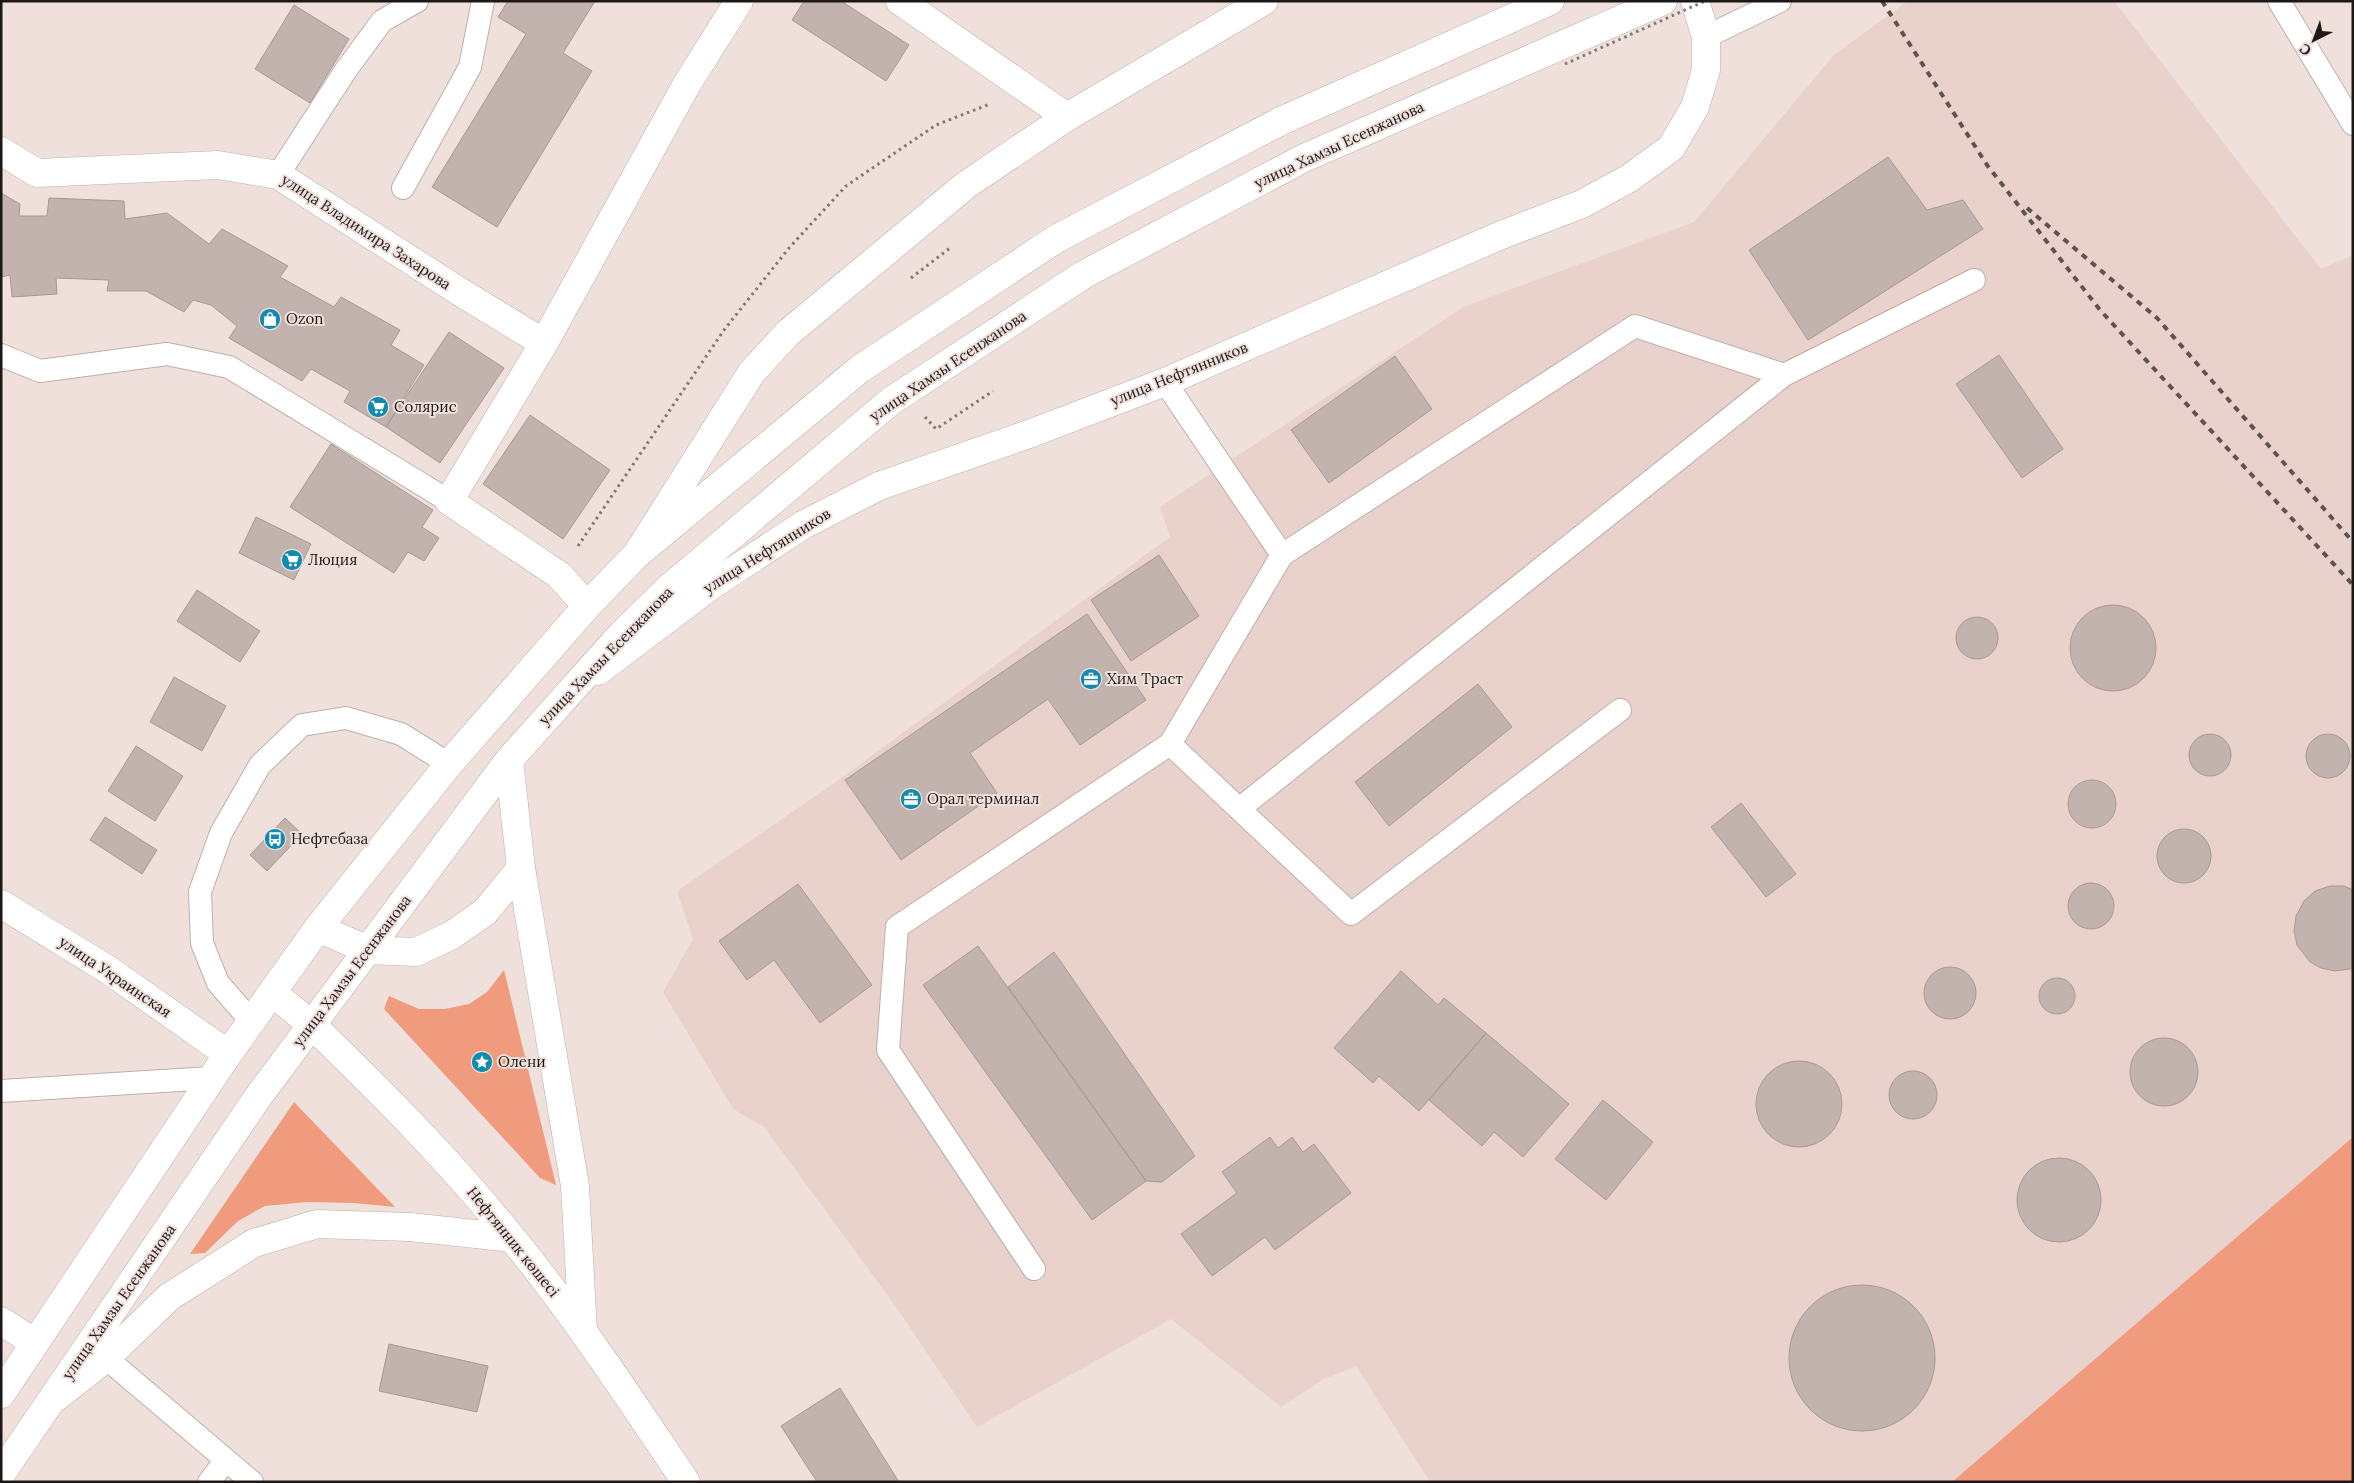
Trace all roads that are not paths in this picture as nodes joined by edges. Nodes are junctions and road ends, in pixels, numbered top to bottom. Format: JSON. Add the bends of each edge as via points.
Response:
{"nodes":[{"id":1,"x":416,"y":1,"type":"edge"},
{"id":2,"x":483,"y":1,"type":"edge"},
{"id":3,"x":739,"y":1,"type":"edge"},
{"id":4,"x":900,"y":1,"type":"edge"},
{"id":5,"x":1264,"y":1,"type":"edge"},
{"id":6,"x":1663,"y":1,"type":"edge"},
{"id":7,"x":1694,"y":1,"type":"edge"},
{"id":8,"x":1780,"y":1,"type":"edge"},
{"id":9,"x":2279,"y":1,"type":"edge"},
{"id":10,"x":1545,"y":4,"type":"edge"},
{"id":11,"x":1706,"y":37,"type":"junction"},
{"id":12,"x":1067,"y":117,"type":"junction"},
{"id":13,"x":2353,"y":124,"type":"edge"},
{"id":14,"x":1,"y":151,"type":"edge"},
{"id":15,"x":278,"y":175,"type":"junction"},
{"id":16,"x":403,"y":188,"type":"dead end"},
{"id":17,"x":1974,"y":280,"type":"dead end"},
{"id":18,"x":544,"y":343,"type":"junction"},
{"id":19,"x":1,"y":355,"type":"edge"},
{"id":20,"x":1784,"y":375,"type":"junction"},
{"id":21,"x":1165,"y":382,"type":"junction"},
{"id":22,"x":449,"y":501,"type":"junction"},
{"id":23,"x":636,"y":555,"type":"junction"},
{"id":24,"x":1282,"y":555,"type":"junction"},
{"id":25,"x":586,"y":606,"type":"junction"},
{"id":26,"x":565,"y":696,"type":"junction"},
{"id":27,"x":1620,"y":710,"type":"dead end"},
{"id":28,"x":1170,"y":744,"type":"junction"},
{"id":29,"x":509,"y":760,"type":"junction"},
{"id":30,"x":449,"y":764,"type":"junction"},
{"id":31,"x":1239,"y":809,"type":"junction"},
{"id":32,"x":522,"y":868,"type":"junction"},
{"id":33,"x":1,"y":904,"type":"edge"},
{"id":34,"x":318,"y":928,"type":"junction"},
{"id":35,"x":368,"y":950,"type":"junction"},
{"id":36,"x":273,"y":993,"type":"junction"},
{"id":37,"x":252,"y":1022,"type":"junction"},
{"id":38,"x":312,"y":1025,"type":"junction"},
{"id":39,"x":228,"y":1054,"type":"junction"},
{"id":40,"x":211,"y":1078,"type":"junction"},
{"id":41,"x":1,"y":1091,"type":"edge"},
{"id":42,"x":512,"y":1238,"type":"junction"},
{"id":43,"x":1034,"y":1269,"type":"dead end"},
{"id":44,"x":1,"y":1321,"type":"edge"},
{"id":45,"x":583,"y":1331,"type":"junction"},
{"id":46,"x":35,"y":1343,"type":"junction"},
{"id":47,"x":106,"y":1358,"type":"junction"},
{"id":48,"x":1,"y":1394,"type":"edge"},
{"id":49,"x":48,"y":1404,"type":"junction"},
{"id":50,"x":226,"y":1460,"type":"junction"},
{"id":51,"x":1,"y":1474,"type":"edge"},
{"id":52,"x":209,"y":1482,"type":"edge"},
{"id":53,"x":252,"y":1482,"type":"edge"},
{"id":54,"x":686,"y":1482,"type":"edge"}],
"edges":[{"from":1,"to":15,"type":"lane","via":[[382,21]]},
{"from":2,"to":16,"type":"lane","via":[[470,67]]},
{"from":3,"to":18,"type":"main road","via":[[687,84]]},
{"from":4,"to":12,"type":"main road"},
{"from":5,"to":12,"type":"main road"},
{"from":6,"to":26,"type":"main road","name":"улица Хамзы Есенжанова","via":[[1561,56],[1304,158],[1083,275],[891,401],[668,588]]},
{"from":7,"to":11,"type":"main road","name":"улица Нефтянников"},
{"from":8,"to":11,"type":"lane"},
{"from":9,"to":13,"type":"lane"},
{"from":10,"to":23,"type":"main road","via":[[1281,121],[1056,239],[860,369]]},
{"from":11,"to":21,"type":"main road","name":"улица Нефтянников","via":[[1706,70],[1695,107],[1671,148],[1628,179],[1582,204],[1499,236]]},
{"from":12,"to":23,"type":"main road","via":[[966,185],[788,333],[752,372]]},
{"from":14,"to":15,"type":"main road","name":"улица Владимира Захарова","via":[[37,173],[218,164]]},
{"from":15,"to":18,"type":"main road","name":"улица Владимира Захарова"},
{"from":17,"to":20,"type":"lane"},
{"from":18,"to":22,"type":"main road"},
{"from":19,"to":22,"type":"lane","via":[[40,370],[167,354],[229,367]]},
{"from":20,"to":24,"type":"lane","via":[[1636,326]]},
{"from":20,"to":31,"type":"lane"},
{"from":21,"to":24,"type":"lane"},
{"from":21,"to":26,"type":"main road","name":"улица Нефтянников","via":[[879,486],[820,516],[708,586]]},
{"from":22,"to":25,"type":"main road","via":[[559,574]]},
{"from":23,"to":25,"type":"main road"},
{"from":24,"to":28,"type":"lane"},
{"from":25,"to":30,"type":"main road"},
{"from":26,"to":29,"type":"main road","name":"улица Хамзы Есенжанова"},
{"from":27,"to":31,"type":"lane","via":[[1351,914]]},
{"from":28,"to":31,"type":"lane"},
{"from":28,"to":43,"type":"lane","via":[[897,927],[888,1050]]},
{"from":29,"to":32,"type":"main road"},
{"from":29,"to":35,"type":"main road","name":"улица Хамзы Есенжанова"},
{"from":30,"to":34,"type":"main road"},
{"from":30,"to":37,"type":"lane","via":[[400,734],[346,718],[302,724],[260,765],[221,833],[200,892],[202,943],[218,983]]},
{"from":32,"to":35,"type":"main road","via":[[485,912],[452,935],[416,952]]},
{"from":32,"to":45,"type":"main road","via":[[575,1186]]},
{"from":33,"to":39,"type":"main road","name":"улица Украинская","via":[[107,969]]},
{"from":34,"to":35,"type":"main road"},
{"from":34,"to":36,"type":"main road"},
{"from":35,"to":38,"type":"main road","name":"улица Хамзы Есенжанова"},
{"from":36,"to":37,"type":"main road"},
{"from":36,"to":38,"type":"main road"},
{"from":37,"to":39,"type":"main road"},
{"from":38,"to":42,"type":"main road","name":"Нефтянник көшесі","via":[[416,1126]]},
{"from":38,"to":49,"type":"main road","name":"улица Хамзы Есенжанова","via":[[258,1097]]},
{"from":39,"to":40,"type":"main road"},
{"from":40,"to":41,"type":"lane"},
{"from":40,"to":46,"type":"main road"},
{"from":42,"to":45,"type":"main road","name":"Нефтянник көшесі"},
{"from":42,"to":47,"type":"main road","via":[[410,1227],[317,1224],[254,1243],[169,1297]]},
{"from":44,"to":46,"type":"main road"},
{"from":45,"to":54,"type":"main road","name":"Нефтянник көшесі"},
{"from":46,"to":48,"type":"main road"},
{"from":47,"to":49,"type":"main road"},
{"from":47,"to":50,"type":"lane"},
{"from":49,"to":51,"type":"main road","name":"улица Хамзы Есенжанова"},
{"from":50,"to":52,"type":"lane"},
{"from":50,"to":53,"type":"lane"}]}
